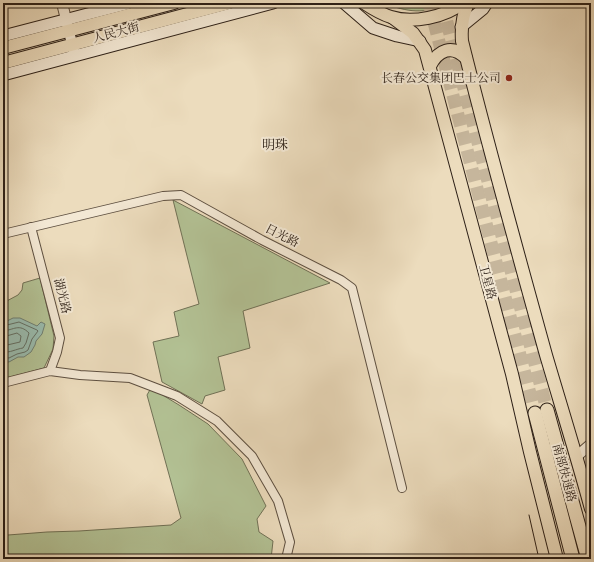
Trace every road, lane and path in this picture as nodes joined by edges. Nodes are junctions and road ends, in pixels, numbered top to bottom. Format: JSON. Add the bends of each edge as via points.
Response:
{"nodes":[{"id":1,"x":62,"y":3,"type":"edge"},
{"id":2,"x":130,"y":3,"type":"edge"},
{"id":3,"x":174,"y":3,"type":"edge"},
{"id":4,"x":229,"y":3,"type":"edge"},
{"id":5,"x":273,"y":3,"type":"edge"},
{"id":6,"x":344,"y":3,"type":"edge"},
{"id":7,"x":364,"y":3,"type":"edge"},
{"id":8,"x":462,"y":3,"type":"edge"},
{"id":9,"x":468,"y":3,"type":"edge"},
{"id":10,"x":487,"y":3,"type":"edge"},
{"id":11,"x":393,"y":18,"type":"junction"},
{"id":12,"x":67,"y":25,"type":"junction"},
{"id":13,"x":461,"y":27,"type":"junction"},
{"id":14,"x":3,"y":36,"type":"edge"},
{"id":15,"x":420,"y":41,"type":"junction"},
{"id":16,"x":3,"y":48,"type":"edge"},
{"id":17,"x":73,"y":50,"type":"junction"},
{"id":18,"x":466,"y":58,"type":"junction"},
{"id":19,"x":3,"y":63,"type":"edge"},
{"id":20,"x":430,"y":66,"type":"junction"},
{"id":21,"x":3,"y":75,"type":"edge"},
{"id":22,"x":32,"y":227,"type":"junction"},
{"id":23,"x":3,"y":234,"type":"edge"},
{"id":24,"x":50,"y":371,"type":"junction"},
{"id":25,"x":3,"y":383,"type":"edge"},
{"id":26,"x":591,"y":444,"type":"edge"},
{"id":27,"x":577,"y":456,"type":"junction"},
{"id":28,"x":402,"y":488,"type":"dead end"},
{"id":29,"x":591,"y":509,"type":"edge"},
{"id":30,"x":286,"y":559,"type":"edge"},
{"id":31,"x":558,"y":559,"type":"edge"},
{"id":32,"x":574,"y":559,"type":"edge"},
{"id":33,"x":588,"y":559,"type":"edge"}],
"edges":[{"from":1,"to":12,"type":"street"},
{"from":2,"to":12,"type":"main road"},
{"from":3,"to":12,"type":"main road","name":"人民大街"},
{"from":4,"to":17,"type":"main road","name":"人民大街"},
{"from":5,"to":17,"type":"main road"},
{"from":6,"to":15,"type":"main road","via":[[373,28]]},
{"from":7,"to":11,"type":"main road"},
{"from":8,"to":11,"type":"main road","via":[[442,14],[418,20]]},
{"from":9,"to":13,"type":"main road"},
{"from":10,"to":13,"type":"main road"},
{"from":11,"to":15,"type":"main road","name":"卫星路","via":[[414,33]]},
{"from":12,"to":14,"type":"main road"},
{"from":12,"to":16,"type":"main road","name":"人民大街"},
{"from":12,"to":17,"type":"street"},
{"from":13,"to":18,"type":"main road"},
{"from":15,"to":20,"type":"main road","name":"卫星路"},
{"from":17,"to":19,"type":"main road","name":"人民大街"},
{"from":17,"to":21,"type":"main road"},
{"from":18,"to":20,"type":"main road","via":[[458,51],[452,50],[438,54]]},
{"from":18,"to":27,"type":"main road","via":[[546,357]]},
{"from":20,"to":31,"type":"main road","name":"卫星路"},
{"from":22,"to":23,"type":"street","name":"日光路"},
{"from":22,"to":24,"type":"street","name":"湖光路","via":[[60,338],[58,352]]},
{"from":22,"to":28,"type":"street","name":"日光路","via":[[163,196],[181,195],[341,280],[352,288]]},
{"from":24,"to":25,"type":"street"},
{"from":24,"to":30,"type":"street","via":[[130,378],[177,396],[216,421],[252,456],[278,501],[290,542]]},
{"from":26,"to":27,"type":"street"},
{"from":27,"to":29,"type":"main road"},
{"from":32,"to":33,"type":"highway","name":"南部快速路","via":[[541,411]]}]}
